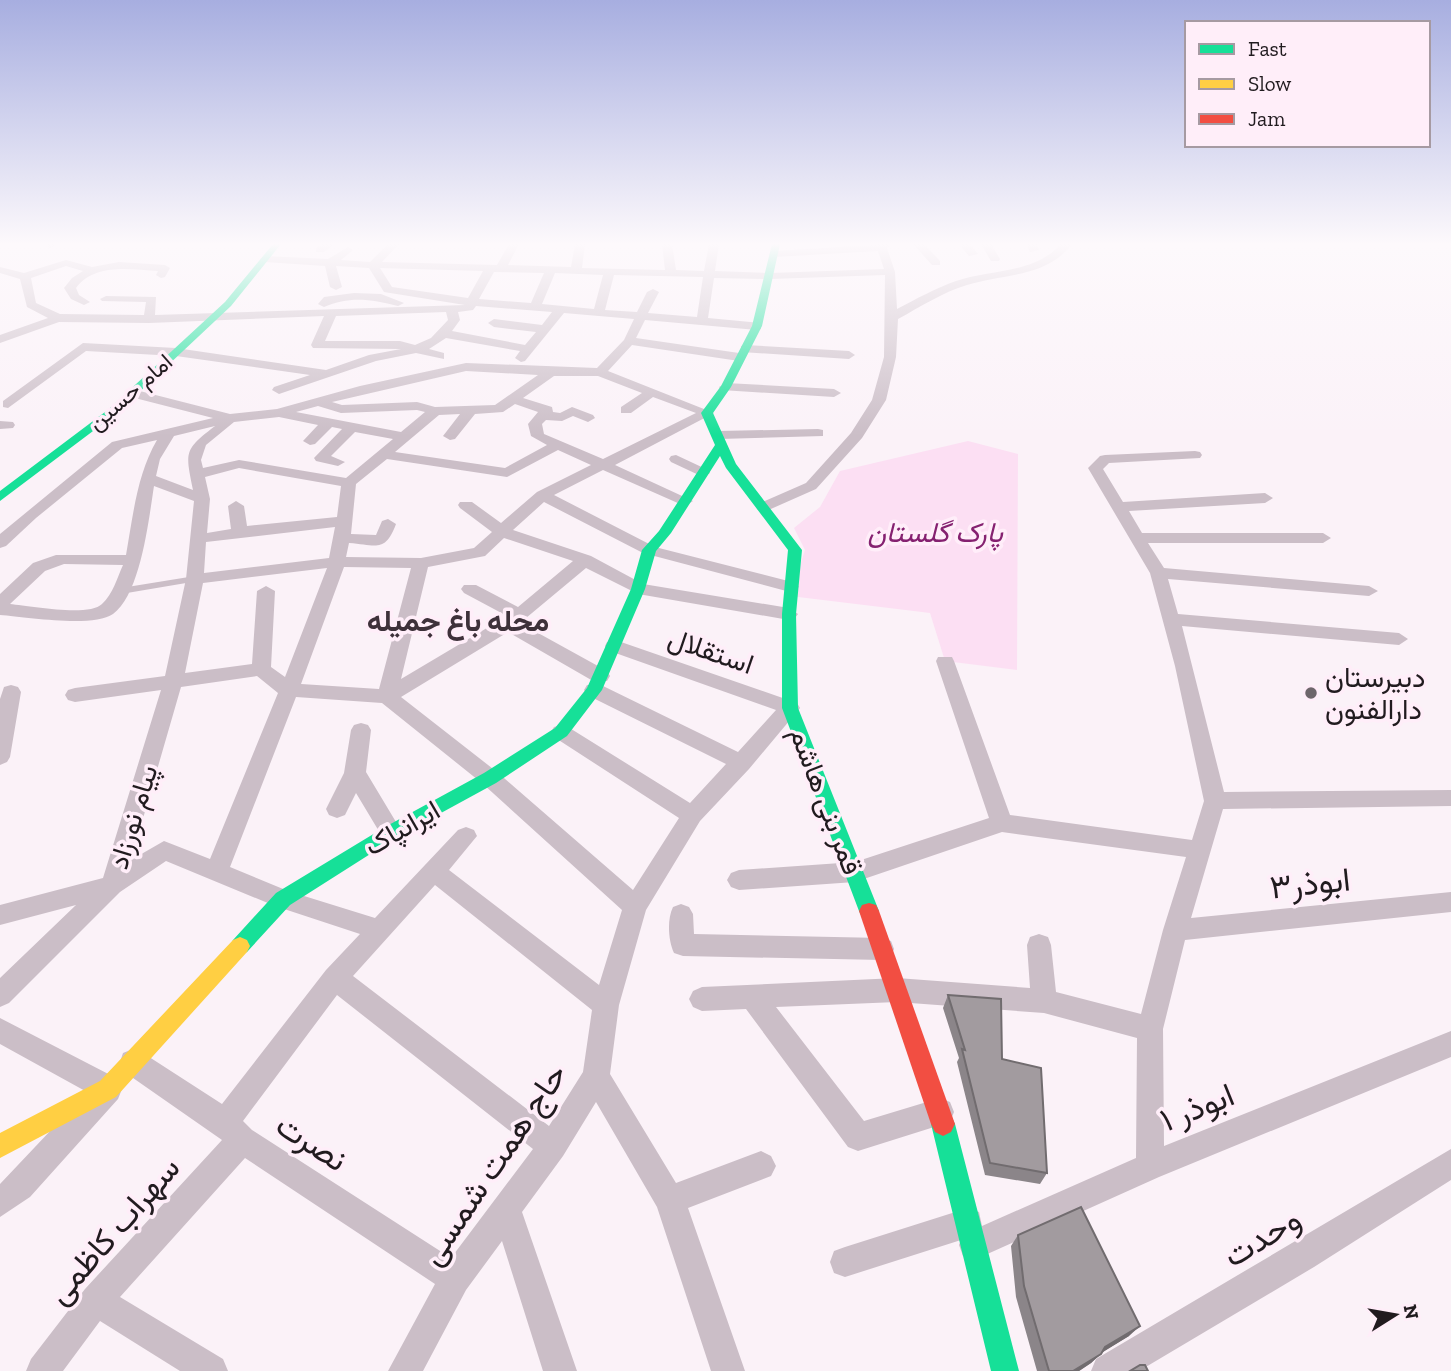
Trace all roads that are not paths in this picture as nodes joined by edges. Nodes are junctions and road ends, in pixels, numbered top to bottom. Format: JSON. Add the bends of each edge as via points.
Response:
{"nodes":[{"id":1,"x":37,"y":308,"type":"edge"},
{"id":2,"x":151,"y":308,"type":"edge"},
{"id":3,"x":223,"y":308,"type":"edge"},
{"id":4,"x":321,"y":308,"type":"edge"},
{"id":5,"x":451,"y":308,"type":"junction"},
{"id":6,"x":469,"y":308,"type":"edge"},
{"id":7,"x":504,"y":308,"type":"edge"},
{"id":8,"x":548,"y":308,"type":"edge"},
{"id":9,"x":596,"y":308,"type":"edge"},
{"id":10,"x":647,"y":308,"type":"edge"},
{"id":11,"x":704,"y":308,"type":"edge"},
{"id":12,"x":762,"y":308,"type":"edge"},
{"id":13,"x":892,"y":308,"type":"edge"},
{"id":14,"x":909,"y":308,"type":"edge"},
{"id":15,"x":412,"y":309,"type":"joint"},
{"id":16,"x":561,"y":309,"type":"junction"},
{"id":17,"x":332,"y":311,"type":"junction"},
{"id":18,"x":318,"y":312,"type":"junction"},
{"id":19,"x":594,"y":312,"type":"junction"},
{"id":20,"x":257,"y":314,"type":"junction"},
{"id":21,"x":216,"y":316,"type":"junction"},
{"id":22,"x":644,"y":316,"type":"junction"},
{"id":23,"x":892,"y":317,"type":"junction"},
{"id":24,"x":58,"y":318,"type":"junction"},
{"id":25,"x":149,"y":318,"type":"junction"},
{"id":26,"x":670,"y":318,"type":"junction"},
{"id":27,"x":702,"y":321,"type":"junction"},
{"id":28,"x":494,"y":323,"type":"junction"},
{"id":29,"x":757,"y":326,"type":"junction"},
{"id":30,"x":544,"y":329,"type":"junction"},
{"id":31,"x":579,"y":329,"type":"dead end"},
{"id":32,"x":241,"y":331,"type":"dead end"},
{"id":33,"x":446,"y":334,"type":"junction"},
{"id":34,"x":0,"y":339,"type":"edge"},
{"id":35,"x":484,"y":341,"type":"junction"},
{"id":36,"x":629,"y":341,"type":"junction"},
{"id":37,"x":657,"y":344,"type":"junction"},
{"id":38,"x":420,"y":349,"type":"junction"},
{"id":39,"x":528,"y":349,"type":"junction"},
{"id":40,"x":176,"y":352,"type":"junction"},
{"id":41,"x":742,"y":353,"type":"junction"},
{"id":42,"x":849,"y":355,"type":"dead end"},
{"id":43,"x":440,"y":356,"type":"dead end"},
{"id":44,"x":512,"y":370,"type":"junction"},
{"id":45,"x":551,"y":372,"type":"junction"},
{"id":46,"x":600,"y":372,"type":"junction"},
{"id":47,"x":328,"y":374,"type":"junction"},
{"id":48,"x":726,"y":387,"type":"junction"},
{"id":49,"x":279,"y":390,"type":"dead end"},
{"id":50,"x":652,"y":392,"type":"junction"},
{"id":51,"x":132,"y":393,"type":"junction"},
{"id":52,"x":834,"y":393,"type":"dead end"},
{"id":53,"x":514,"y":399,"type":"junction"},
{"id":54,"x":318,"y":402,"type":"junction"},
{"id":55,"x":8,"y":404,"type":"dead end"},
{"id":56,"x":471,"y":410,"type":"junction"},
{"id":57,"x":626,"y":410,"type":"dead end"},
{"id":58,"x":435,"y":411,"type":"junction"},
{"id":59,"x":278,"y":413,"type":"junction"},
{"id":60,"x":707,"y":413,"type":"junction"},
{"id":61,"x":542,"y":415,"type":"junction"},
{"id":62,"x":230,"y":418,"type":"junction"},
{"id":63,"x":588,"y":418,"type":"dead end"},
{"id":64,"x":328,"y":423,"type":"junction"},
{"id":65,"x":352,"y":427,"type":"junction"},
{"id":66,"x":169,"y":433,"type":"junction"},
{"id":67,"x":818,"y":433,"type":"dead end"},
{"id":68,"x":108,"y":435,"type":"dead end"},
{"id":69,"x":450,"y":436,"type":"dead end"},
{"id":70,"x":404,"y":437,"type":"junction"},
{"id":71,"x":721,"y":440,"type":"junction"},
{"id":72,"x":134,"y":441,"type":"junction"},
{"id":73,"x":310,"y":441,"type":"dead end"},
{"id":74,"x":559,"y":444,"type":"junction"},
{"id":75,"x":383,"y":454,"type":"junction"},
{"id":76,"x":1195,"y":455,"type":"dead end"},
{"id":77,"x":676,"y":459,"type":"dead end"},
{"id":78,"x":338,"y":462,"type":"dead end"},
{"id":79,"x":601,"y":464,"type":"junction"},
{"id":80,"x":703,"y":473,"type":"junction"},
{"id":81,"x":197,"y":474,"type":"junction"},
{"id":82,"x":148,"y":478,"type":"junction"},
{"id":83,"x":349,"y":483,"type":"junction"},
{"id":84,"x":542,"y":495,"type":"junction"},
{"id":85,"x":0,"y":497,"type":"edge"},
{"id":86,"x":1265,"y":498,"type":"dead end"},
{"id":87,"x":202,"y":499,"type":"junction"},
{"id":88,"x":685,"y":501,"type":"junction"},
{"id":89,"x":466,"y":505,"type":"dead end"},
{"id":90,"x":236,"y":506,"type":"dead end"},
{"id":91,"x":764,"y":506,"type":"junction"},
{"id":92,"x":1119,"y":507,"type":"junction"},
{"id":93,"x":388,"y":524,"type":"dead end"},
{"id":94,"x":343,"y":529,"type":"junction"},
{"id":95,"x":501,"y":531,"type":"junction"},
{"id":96,"x":240,"y":532,"type":"junction"},
{"id":97,"x":1137,"y":538,"type":"junction"},
{"id":98,"x":1323,"y":538,"type":"dead end"},
{"id":99,"x":198,"y":540,"type":"junction"},
{"id":100,"x":0,"y":543,"type":"edge"},
{"id":101,"x":649,"y":550,"type":"junction"},
{"id":102,"x":585,"y":559,"type":"junction"},
{"id":103,"x":134,"y":560,"type":"junction"},
{"id":104,"x":335,"y":562,"type":"junction"},
{"id":105,"x":421,"y":563,"type":"junction"},
{"id":106,"x":1158,"y":573,"type":"junction"},
{"id":107,"x":195,"y":579,"type":"junction"},
{"id":108,"x":790,"y":587,"type":"junction"},
{"id":109,"x":470,"y":589,"type":"dead end"},
{"id":110,"x":638,"y":589,"type":"junction"},
{"id":111,"x":121,"y":591,"type":"junction"},
{"id":112,"x":266,"y":591,"type":"dead end"},
{"id":113,"x":1369,"y":591,"type":"dead end"},
{"id":114,"x":0,"y":606,"type":"edge"},
{"id":115,"x":789,"y":614,"type":"junction"},
{"id":116,"x":1171,"y":619,"type":"junction"},
{"id":117,"x":514,"y":620,"type":"junction"},
{"id":118,"x":1398,"y":639,"type":"dead end"},
{"id":119,"x":614,"y":646,"type":"junction"},
{"id":120,"x":945,"y":661,"type":"dead end"},
{"id":121,"x":261,"y":669,"type":"junction"},
{"id":122,"x":174,"y":679,"type":"junction"},
{"id":123,"x":597,"y":683,"type":"junction"},
{"id":124,"x":288,"y":690,"type":"junction"},
{"id":125,"x":11,"y":692,"type":"dead end"},
{"id":126,"x":75,"y":695,"type":"dead end"},
{"id":127,"x":387,"y":696,"type":"junction"},
{"id":128,"x":790,"y":708,"type":"junction"},
{"id":129,"x":362,"y":730,"type":"dead end"},
{"id":130,"x":561,"y":732,"type":"junction"},
{"id":131,"x":0,"y":757,"type":"edge"},
{"id":132,"x":742,"y":763,"type":"junction"},
{"id":133,"x":355,"y":773,"type":"junction"},
{"id":134,"x":490,"y":778,"type":"junction"},
{"id":135,"x":1451,"y":797,"type":"edge"},
{"id":136,"x":1216,"y":801,"type":"junction"},
{"id":137,"x":337,"y":809,"type":"dead end"},
{"id":138,"x":692,"y":815,"type":"junction"},
{"id":139,"x":1002,"y":823,"type":"junction"},
{"id":140,"x":391,"y":832,"type":"junction"},
{"id":141,"x":466,"y":836,"type":"dead end"},
{"id":142,"x":1200,"y":850,"type":"junction"},
{"id":143,"x":434,"y":871,"type":"junction"},
{"id":144,"x":855,"y":872,"type":"junction"},
{"id":145,"x":216,"y":873,"type":"junction"},
{"id":146,"x":739,"y":880,"type":"dead end"},
{"id":147,"x":112,"y":885,"type":"junction"},
{"id":148,"x":283,"y":900,"type":"junction"},
{"id":149,"x":1451,"y":902,"type":"edge"},
{"id":150,"x":635,"y":907,"type":"junction"},
{"id":151,"x":681,"y":914,"type":"dead end"},
{"id":152,"x":0,"y":915,"type":"edge"},
{"id":153,"x":379,"y":930,"type":"junction"},
{"id":154,"x":1175,"y":930,"type":"junction"},
{"id":155,"x":1039,"y":945,"type":"dead end"},
{"id":156,"x":882,"y":949,"type":"junction"},
{"id":157,"x":335,"y":978,"type":"junction"},
{"id":158,"x":897,"y":990,"type":"junction"},
{"id":159,"x":0,"y":995,"type":"edge"},
{"id":160,"x":753,"y":997,"type":"junction"},
{"id":161,"x":702,"y":999,"type":"dead end"},
{"id":162,"x":1044,"y":1001,"type":"junction"},
{"id":163,"x":606,"y":1005,"type":"junction"},
{"id":164,"x":1150,"y":1029,"type":"junction"},
{"id":165,"x":0,"y":1030,"type":"edge"},
{"id":166,"x":1451,"y":1044,"type":"edge"},
{"id":167,"x":133,"y":1062,"type":"junction"},
{"id":168,"x":596,"y":1076,"type":"junction"},
{"id":169,"x":108,"y":1089,"type":"junction"},
{"id":170,"x":940,"y":1112,"type":"junction"},
{"id":171,"x":233,"y":1131,"type":"junction"},
{"id":172,"x":0,"y":1146,"type":"edge"},
{"id":173,"x":553,"y":1146,"type":"junction"},
{"id":174,"x":1451,"y":1163,"type":"edge"},
{"id":175,"x":761,"y":1166,"type":"dead end"},
{"id":176,"x":1150,"y":1166,"type":"junction"},
{"id":177,"x":670,"y":1200,"type":"junction"},
{"id":178,"x":0,"y":1202,"type":"edge"},
{"id":179,"x":506,"y":1208,"type":"junction"},
{"id":180,"x":971,"y":1234,"type":"junction"},
{"id":181,"x":845,"y":1262,"type":"dead end"},
{"id":182,"x":454,"y":1279,"type":"junction"},
{"id":183,"x":96,"y":1300,"type":"junction"},
{"id":184,"x":43,"y":1371,"type":"edge"},
{"id":185,"x":211,"y":1371,"type":"edge"},
{"id":186,"x":405,"y":1371,"type":"edge"},
{"id":187,"x":560,"y":1371,"type":"edge"},
{"id":188,"x":728,"y":1371,"type":"edge"},
{"id":189,"x":1005,"y":1371,"type":"edge"},
{"id":190,"x":1108,"y":1371,"type":"edge"}],
"edges":[{"from":1,"to":24,"type":"street"},
{"from":2,"to":25,"type":"street"},
{"from":3,"to":21,"type":"street","name":"امام حسین"},
{"from":4,"to":18,"type":"street"},
{"from":5,"to":6,"type":"street"},
{"from":5,"to":15,"type":"street"},
{"from":5,"to":33,"type":"street","via":[[454,320]]},
{"from":7,"to":28,"type":"street"},
{"from":8,"to":16,"type":"street"},
{"from":9,"to":19,"type":"street"},
{"from":10,"to":22,"type":"street"},
{"from":11,"to":27,"type":"street"},
{"from":12,"to":29,"type":"street"},
{"from":13,"to":23,"type":"street"},
{"from":14,"to":23,"type":"street"},
{"from":15,"to":17,"type":"street"},
{"from":16,"to":19,"type":"street"},
{"from":16,"to":30,"type":"street"},
{"from":17,"to":18,"type":"street"},
{"from":17,"to":38,"type":"street","via":[[317,345]]},
{"from":18,"to":20,"type":"street"},
{"from":19,"to":22,"type":"street"},
{"from":19,"to":31,"type":"street"},
{"from":20,"to":21,"type":"street"},
{"from":20,"to":32,"type":"street"},
{"from":21,"to":25,"type":"street"},
{"from":21,"to":40,"type":"street","name":"امام حسین"},
{"from":22,"to":26,"type":"street"},
{"from":22,"to":36,"type":"street"},
{"from":23,"to":91,"type":"street","via":[[890,356],[879,400],[857,435],[811,486]]},
{"from":24,"to":25,"type":"street"},
{"from":24,"to":34,"type":"street"},
{"from":26,"to":27,"type":"street"},
{"from":26,"to":37,"type":"street"},
{"from":27,"to":29,"type":"street"},
{"from":28,"to":30,"type":"street"},
{"from":28,"to":35,"type":"street"},
{"from":29,"to":41,"type":"street"},
{"from":30,"to":39,"type":"street"},
{"from":33,"to":35,"type":"street"},
{"from":33,"to":38,"type":"street"},
{"from":35,"to":39,"type":"street"},
{"from":36,"to":37,"type":"street"},
{"from":36,"to":46,"type":"street"},
{"from":37,"to":41,"type":"street","via":[[693,354]]},
{"from":38,"to":43,"type":"street"},
{"from":38,"to":47,"type":"street","via":[[362,361]]},
{"from":39,"to":44,"type":"street"},
{"from":40,"to":47,"type":"street"},
{"from":40,"to":51,"type":"street","name":"امام حسین"},
{"from":40,"to":55,"type":"street","via":[[83,347]]},
{"from":41,"to":42,"type":"street"},
{"from":41,"to":48,"type":"street"},
{"from":44,"to":45,"type":"street"},
{"from":44,"to":54,"type":"street","via":[[466,367]]},
{"from":45,"to":46,"type":"street"},
{"from":45,"to":53,"type":"street"},
{"from":46,"to":50,"type":"street"},
{"from":47,"to":49,"type":"street"},
{"from":48,"to":52,"type":"street"},
{"from":48,"to":60,"type":"street"},
{"from":50,"to":57,"type":"street"},
{"from":50,"to":60,"type":"street"},
{"from":51,"to":62,"type":"street"},
{"from":51,"to":85,"type":"street","name":"امام حسین"},
{"from":53,"to":56,"type":"street","via":[[498,409]]},
{"from":53,"to":61,"type":"street","via":[[547,410]]},
{"from":54,"to":58,"type":"street","via":[[341,409],[417,405]]},
{"from":54,"to":59,"type":"street"},
{"from":56,"to":58,"type":"street"},
{"from":56,"to":69,"type":"street"},
{"from":58,"to":70,"type":"street"},
{"from":59,"to":62,"type":"street"},
{"from":59,"to":64,"type":"street"},
{"from":60,"to":71,"type":"street","name":"قمر بنی هاشم"},
{"from":60,"to":79,"type":"street"},
{"from":61,"to":63,"type":"street","via":[[562,417],[572,411]]},
{"from":61,"to":74,"type":"street","via":[[535,424],[538,436]]},
{"from":62,"to":66,"type":"street"},
{"from":62,"to":81,"type":"street","name":"پیام نورزاد","via":[[201,443],[194,460]]},
{"from":64,"to":65,"type":"street"},
{"from":64,"to":73,"type":"street"},
{"from":65,"to":70,"type":"street"},
{"from":65,"to":78,"type":"street","via":[[321,458]]},
{"from":66,"to":72,"type":"street"},
{"from":66,"to":82,"type":"street","via":[[153,459]]},
{"from":67,"to":71,"type":"street"},
{"from":68,"to":72,"type":"street"},
{"from":70,"to":75,"type":"street"},
{"from":71,"to":80,"type":"street","name":"ایرانپاک"},
{"from":71,"to":91,"type":"street","name":"قمر بنی هاشم","via":[[730,465]]},
{"from":72,"to":100,"type":"street","via":[[117,445]]},
{"from":74,"to":75,"type":"street","via":[[506,473]]},
{"from":74,"to":79,"type":"street"},
{"from":75,"to":83,"type":"street"},
{"from":76,"to":92,"type":"street","via":[[1105,459],[1095,468]]},
{"from":77,"to":80,"type":"street"},
{"from":79,"to":84,"type":"street"},
{"from":79,"to":88,"type":"street"},
{"from":80,"to":88,"type":"street","name":"ایرانپاک"},
{"from":81,"to":83,"type":"street","via":[[239,464]]},
{"from":81,"to":87,"type":"street","name":"پیام نورزاد"},
{"from":82,"to":87,"type":"street"},
{"from":82,"to":103,"type":"street"},
{"from":83,"to":94,"type":"street"},
{"from":84,"to":95,"type":"street"},
{"from":84,"to":101,"type":"street"},
{"from":86,"to":92,"type":"street"},
{"from":87,"to":99,"type":"street","name":"پیام نورزاد"},
{"from":88,"to":101,"type":"street","name":"ایرانپاک"},
{"from":89,"to":95,"type":"street"},
{"from":90,"to":96,"type":"street"},
{"from":91,"to":108,"type":"street","name":"قمر بنی هاشم","via":[[795,550]]},
{"from":92,"to":97,"type":"street"},
{"from":93,"to":94,"type":"street","via":[[382,540]]},
{"from":94,"to":96,"type":"street"},
{"from":94,"to":104,"type":"street"},
{"from":95,"to":102,"type":"street"},
{"from":95,"to":105,"type":"street","via":[[479,552]]},
{"from":96,"to":99,"type":"street"},
{"from":97,"to":98,"type":"street"},
{"from":97,"to":106,"type":"street"},
{"from":99,"to":107,"type":"street","name":"پیام نورزاد"},
{"from":101,"to":108,"type":"street"},
{"from":101,"to":110,"type":"street","name":"ایرانپاک"},
{"from":102,"to":110,"type":"street"},
{"from":102,"to":117,"type":"street"},
{"from":103,"to":111,"type":"street"},
{"from":103,"to":114,"type":"street","via":[[62,559],[39,567]]},
{"from":104,"to":105,"type":"street"},
{"from":104,"to":107,"type":"street"},
{"from":104,"to":124,"type":"street"},
{"from":105,"to":127,"type":"street"},
{"from":106,"to":113,"type":"street"},
{"from":106,"to":116,"type":"street"},
{"from":107,"to":111,"type":"lane"},
{"from":107,"to":122,"type":"street","name":"پیام نورزاد"},
{"from":108,"to":115,"type":"street","name":"قمر بنی هاشم"},
{"from":109,"to":117,"type":"street"},
{"from":110,"to":115,"type":"street"},
{"from":110,"to":119,"type":"street","name":"ایرانپاک"},
{"from":111,"to":114,"type":"street","via":[[107,610],[84,616]]},
{"from":112,"to":121,"type":"street"},
{"from":115,"to":128,"type":"street","name":"قمر بنی هاشم"},
{"from":116,"to":118,"type":"street"},
{"from":116,"to":136,"type":"street"},
{"from":117,"to":123,"type":"street"},
{"from":117,"to":127,"type":"street"},
{"from":119,"to":123,"type":"street","name":"ایرانپاک"},
{"from":119,"to":128,"type":"street","name":"استقلال"},
{"from":120,"to":139,"type":"street"},
{"from":121,"to":122,"type":"street"},
{"from":121,"to":124,"type":"street"},
{"from":122,"to":126,"type":"street"},
{"from":122,"to":147,"type":"street","name":"پیام نورزاد"},
{"from":123,"to":130,"type":"street","name":"ایرانپاک"},
{"from":123,"to":132,"type":"street"},
{"from":124,"to":127,"type":"street"},
{"from":124,"to":145,"type":"street"},
{"from":125,"to":131,"type":"street"},
{"from":127,"to":134,"type":"street"},
{"from":128,"to":132,"type":"street","name":"حاج همت شمسی"},
{"from":128,"to":144,"type":"street","name":"قمر بنی هاشم"},
{"from":129,"to":133,"type":"street"},
{"from":130,"to":134,"type":"street","name":"ایرانپاک"},
{"from":130,"to":138,"type":"street"},
{"from":132,"to":138,"type":"street","name":"حاج همت شمسی"},
{"from":133,"to":137,"type":"street"},
{"from":133,"to":140,"type":"street"},
{"from":134,"to":140,"type":"street","name":"ایرانپاک"},
{"from":134,"to":150,"type":"street"},
{"from":135,"to":136,"type":"street"},
{"from":136,"to":142,"type":"street"},
{"from":138,"to":150,"type":"street","name":"حاج همت شمسی"},
{"from":139,"to":142,"type":"street"},
{"from":139,"to":144,"type":"street"},
{"from":140,"to":148,"type":"street","name":"ایرانپاک"},
{"from":141,"to":143,"type":"street","name":"سهراب کاظمی"},
{"from":142,"to":154,"type":"street"},
{"from":143,"to":153,"type":"street","name":"سهراب کاظمی"},
{"from":143,"to":163,"type":"street"},
{"from":144,"to":146,"type":"street"},
{"from":144,"to":156,"type":"street","name":"قمر بنی هاشم"},
{"from":145,"to":147,"type":"street","via":[[164,850]]},
{"from":145,"to":148,"type":"street"},
{"from":147,"to":152,"type":"street"},
{"from":147,"to":159,"type":"street","name":"پیام نورزاد"},
{"from":148,"to":153,"type":"street"},
{"from":148,"to":167,"type":"street","name":"ایرانپاک"},
{"from":149,"to":154,"type":"street","name":"ابوذر۳"},
{"from":150,"to":163,"type":"street","name":"حاج همت شمسی"},
{"from":151,"to":156,"type":"street","via":[[683,945]]},
{"from":153,"to":157,"type":"street","name":"سهراب کاظمی"},
{"from":154,"to":164,"type":"street"},
{"from":155,"to":162,"type":"street"},
{"from":156,"to":158,"type":"street","name":"قمر بنی هاشم"},
{"from":157,"to":171,"type":"street","name":"سهراب کاظمی"},
{"from":157,"to":173,"type":"street"},
{"from":158,"to":160,"type":"street"},
{"from":158,"to":162,"type":"street"},
{"from":158,"to":170,"type":"street","name":"قمر بنی هاشم"},
{"from":160,"to":161,"type":"street"},
{"from":160,"to":170,"type":"street","via":[[858,1138]]},
{"from":162,"to":164,"type":"street"},
{"from":163,"to":168,"type":"street","name":"حاج همت شمسی"},
{"from":164,"to":176,"type":"street"},
{"from":165,"to":169,"type":"street"},
{"from":166,"to":176,"type":"street","name":"ابوذر ۱"},
{"from":167,"to":169,"type":"street","name":"ایرانپاک"},
{"from":167,"to":171,"type":"street","name":"نصرت"},
{"from":168,"to":173,"type":"street","name":"حاج همت شمسی"},
{"from":168,"to":177,"type":"street"},
{"from":169,"to":172,"type":"street","name":"ایرانپاک"},
{"from":169,"to":178,"type":"street","via":[[20,1187]]},
{"from":170,"to":180,"type":"street","name":"قمر بنی هاشم"},
{"from":171,"to":182,"type":"street","name":"نصرت"},
{"from":171,"to":183,"type":"street","name":"سهراب کاظمی"},
{"from":173,"to":179,"type":"street","name":"حاج همت شمسی"},
{"from":174,"to":190,"type":"street","name":"وحدت"},
{"from":175,"to":177,"type":"street"},
{"from":176,"to":180,"type":"street","name":"ابوذر ۱"},
{"from":177,"to":188,"type":"street"},
{"from":179,"to":182,"type":"street","name":"حاج همت شمسی"},
{"from":179,"to":187,"type":"street"},
{"from":180,"to":181,"type":"street","name":"ابوذر ۱"},
{"from":180,"to":189,"type":"street","name":"قمر بنی هاشم"},
{"from":182,"to":186,"type":"street","name":"حاج همت شمسی"},
{"from":183,"to":184,"type":"street","name":"سهراب کاظمی"},
{"from":183,"to":185,"type":"street"}]}
